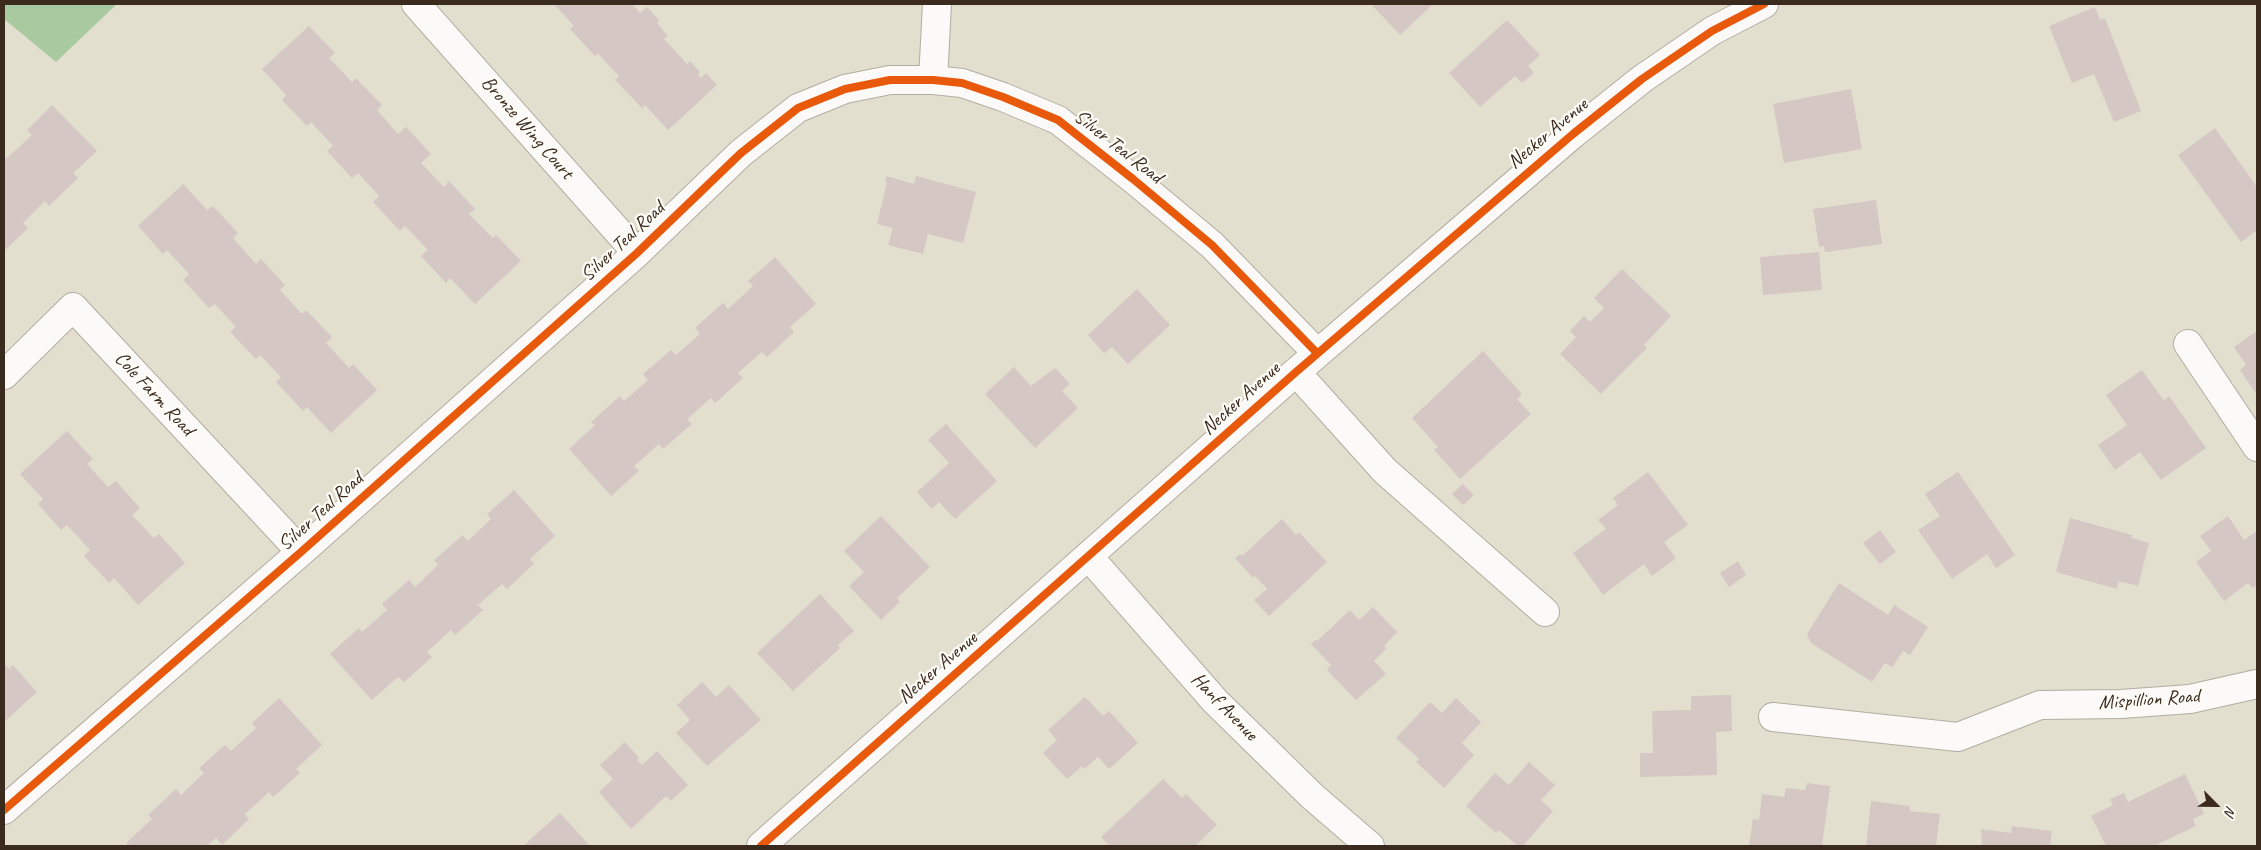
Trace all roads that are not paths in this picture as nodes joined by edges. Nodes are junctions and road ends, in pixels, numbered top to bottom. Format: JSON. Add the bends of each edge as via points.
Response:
{"nodes":[{"id":1,"x":416,"y":4,"type":"edge"},
{"id":2,"x":937,"y":4,"type":"edge"},
{"id":3,"x":1764,"y":4,"type":"edge"},
{"id":4,"x":933,"y":80,"type":"junction"},
{"id":5,"x":637,"y":253,"type":"junction"},
{"id":6,"x":2188,"y":344,"type":"dead end"},
{"id":7,"x":1318,"y":353,"type":"junction"},
{"id":8,"x":1296,"y":372,"type":"junction"},
{"id":9,"x":4,"y":375,"type":"edge"},
{"id":10,"x":2257,"y":447,"type":"edge"},
{"id":11,"x":301,"y":552,"type":"junction"},
{"id":12,"x":1089,"y":557,"type":"junction"},
{"id":13,"x":1545,"y":612,"type":"dead end"},
{"id":14,"x":2257,"y":684,"type":"edge"},
{"id":15,"x":1773,"y":717,"type":"dead end"},
{"id":16,"x":4,"y":810,"type":"edge"},
{"id":17,"x":761,"y":846,"type":"edge"},
{"id":18,"x":1370,"y":846,"type":"edge"}],
"edges":[{"from":1,"to":5,"type":"street","name":"Bronze Wing Court"},
{"from":2,"to":4,"type":"street"},
{"from":3,"to":7,"type":"street","name":"Necker Avenue","via":[[1712,31],[1642,79],[1495,199]]},
{"from":4,"to":5,"type":"street","name":"Silver Teal Road","via":[[890,80],[845,89],[798,108],[741,153]]},
{"from":4,"to":7,"type":"street","name":"Silver Teal Road","via":[[978,88],[1058,120],[1134,178],[1212,245]]},
{"from":5,"to":11,"type":"street","name":"Silver Teal Road"},
{"from":6,"to":10,"type":"street"},
{"from":7,"to":8,"type":"street","name":"Necker Avenue"},
{"from":8,"to":12,"type":"street","name":"Necker Avenue"},
{"from":8,"to":13,"type":"street","via":[[1386,471]]},
{"from":9,"to":11,"type":"street","name":"Cole Farm Road","via":[[73,307]]},
{"from":11,"to":16,"type":"street","name":"Silver Teal Road"},
{"from":12,"to":17,"type":"street","name":"Necker Avenue"},
{"from":12,"to":18,"type":"street","name":"Hanf Avenue","via":[[1216,701],[1312,796]]},
{"from":14,"to":15,"type":"street","name":"Mispillion Road","via":[[2190,699],[2121,704],[2040,704],[1958,737]]}]}
